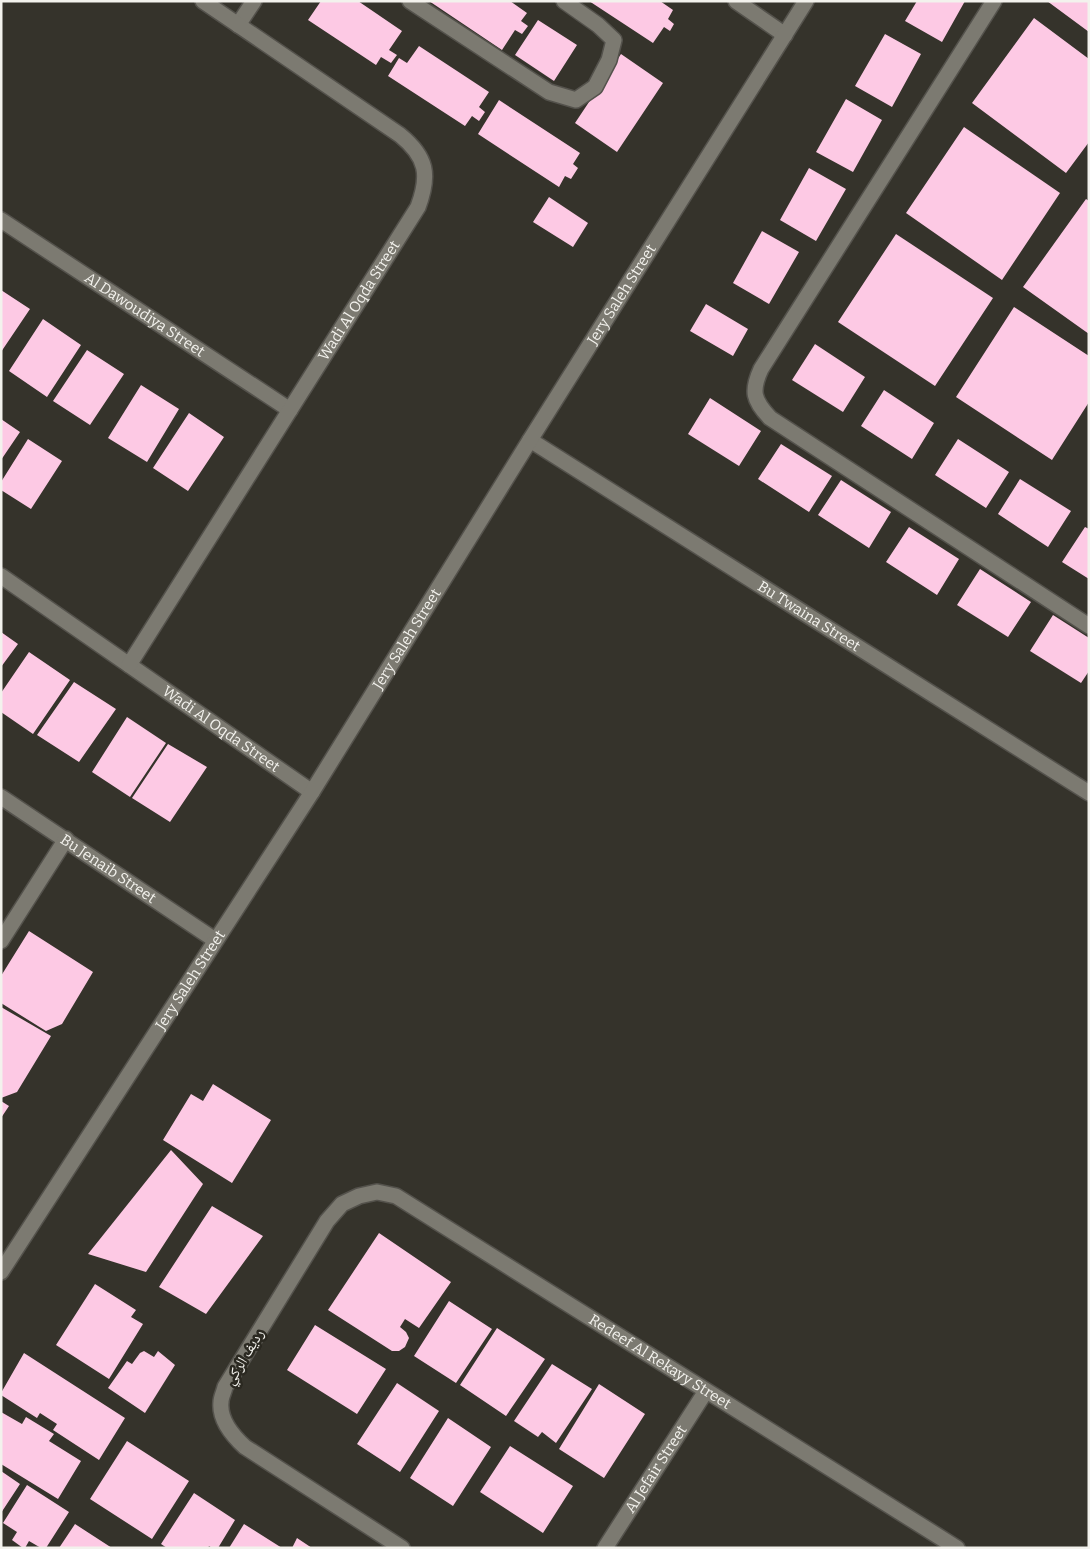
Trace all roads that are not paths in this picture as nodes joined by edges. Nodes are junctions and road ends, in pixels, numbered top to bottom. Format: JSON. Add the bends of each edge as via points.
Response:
{"nodes":[{"id":1,"x":203,"y":1,"type":"edge"},
{"id":2,"x":254,"y":1,"type":"edge"},
{"id":3,"x":410,"y":1,"type":"edge"},
{"id":4,"x":564,"y":1,"type":"edge"},
{"id":5,"x":736,"y":1,"type":"edge"},
{"id":6,"x":806,"y":1,"type":"edge"},
{"id":7,"x":994,"y":1,"type":"edge"},
{"id":8,"x":238,"y":25,"type":"junction"},
{"id":9,"x":785,"y":35,"type":"junction"},
{"id":10,"x":1,"y":220,"type":"edge"},
{"id":11,"x":290,"y":410,"type":"junction"},
{"id":12,"x":530,"y":440,"type":"junction"},
{"id":13,"x":1,"y":576,"type":"edge"},
{"id":14,"x":1089,"y":626,"type":"edge"},
{"id":15,"x":129,"y":664,"type":"junction"},
{"id":16,"x":312,"y":792,"type":"junction"},
{"id":17,"x":1089,"y":793,"type":"edge"},
{"id":18,"x":1,"y":797,"type":"edge"},
{"id":19,"x":66,"y":839,"type":"junction"},
{"id":20,"x":215,"y":940,"type":"junction"},
{"id":21,"x":1,"y":942,"type":"edge"},
{"id":22,"x":1,"y":1272,"type":"edge"},
{"id":23,"x":706,"y":1390,"type":"junction"},
{"id":24,"x":953,"y":1547,"type":"edge"},
{"id":25,"x":402,"y":1548,"type":"edge"},
{"id":26,"x":605,"y":1548,"type":"edge"}],
"edges":[{"from":1,"to":8,"type":"street","name":"Wadi Al Oqda Street"},
{"from":2,"to":8,"type":"street"},
{"from":3,"to":4,"type":"street","via":[[549,92],[576,100],[595,87],[609,60],[614,40]]},
{"from":5,"to":9,"type":"street"},
{"from":6,"to":9,"type":"street","name":"Jery Saleh Street"},
{"from":7,"to":14,"type":"street","via":[[761,369],[754,393],[770,418]]},
{"from":8,"to":11,"type":"street","name":"Wadi Al Oqda Street","via":[[400,134],[413,145],[425,175],[418,207]]},
{"from":9,"to":12,"type":"street","name":"Jery Saleh Street"},
{"from":10,"to":11,"type":"street","name":"Al Dawoudiya Street"},
{"from":11,"to":15,"type":"street","name":"Wadi Al Oqda Street"},
{"from":12,"to":16,"type":"street","name":"Jery Saleh Street"},
{"from":12,"to":17,"type":"street","name":"Bu Twaina Street"},
{"from":13,"to":15,"type":"street","name":"Wadi Al Oqda Street"},
{"from":15,"to":16,"type":"street","name":"Wadi Al Oqda Street"},
{"from":16,"to":20,"type":"street","name":"Jery Saleh Street"},
{"from":18,"to":19,"type":"street","name":"Bu Jenaib Street"},
{"from":19,"to":20,"type":"street","name":"Bu Jenaib Street"},
{"from":19,"to":21,"type":"street"},
{"from":20,"to":22,"type":"street","name":"Jery Saleh Street"},
{"from":23,"to":24,"type":"street","name":"Redeef Al Rekayy Street"},
{"from":23,"to":25,"type":"street","name":"رديف الركي","via":[[396,1196],[377,1192],[342,1204],[327,1221],[225,1387],[221,1403],[223,1418],[231,1434],[245,1447]]},
{"from":23,"to":26,"type":"street","name":"Al Jefair Street"}]}
